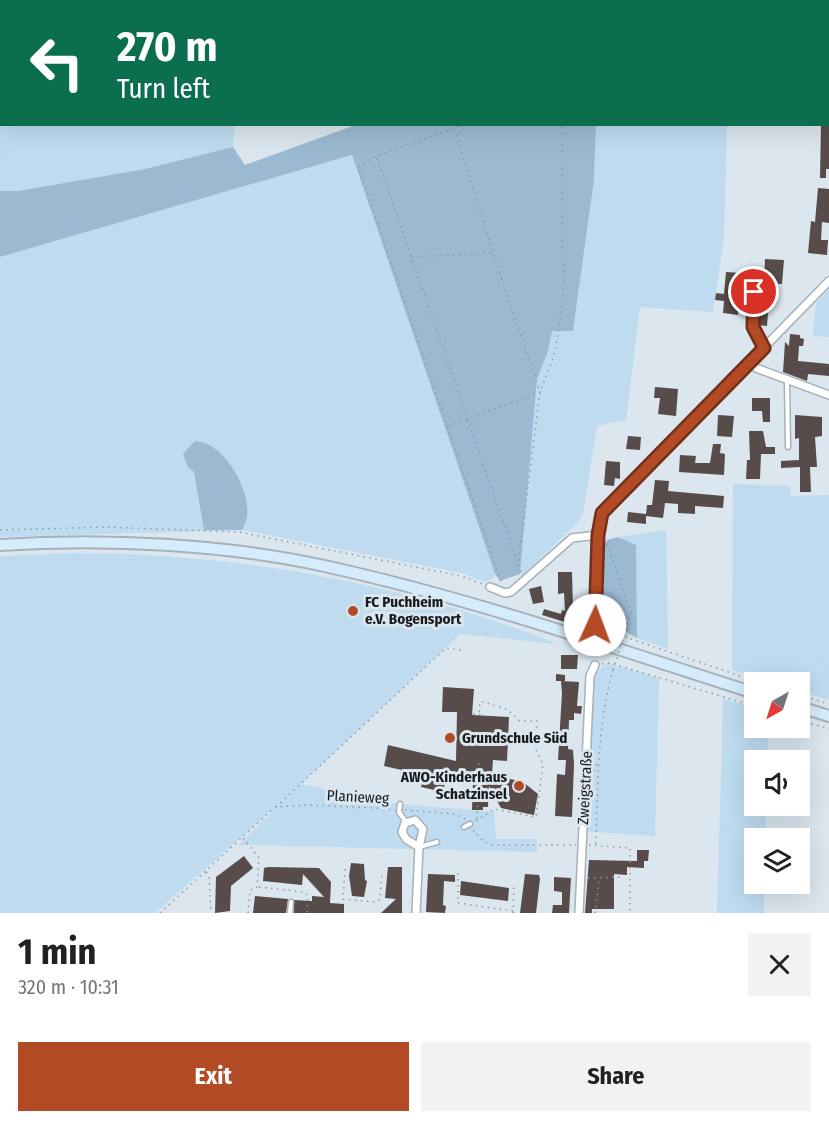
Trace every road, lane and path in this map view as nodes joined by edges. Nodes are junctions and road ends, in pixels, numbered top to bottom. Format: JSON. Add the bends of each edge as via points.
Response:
{"nodes":[{"id":1,"x":461,"y":126,"type":"edge"},
{"id":2,"x":562,"y":126,"type":"edge"},
{"id":3,"x":454,"y":129,"type":"junction"},
{"id":4,"x":376,"y":156,"type":"junction"},
{"id":5,"x":493,"y":253,"type":"junction"},
{"id":6,"x":411,"y":257,"type":"junction"},
{"id":7,"x":829,"y":281,"type":"edge"},
{"id":8,"x":754,"y":292,"type":"dead end"},
{"id":9,"x":764,"y":348,"type":"junction"},
{"id":10,"x":750,"y":362,"type":"junction"},
{"id":11,"x":787,"y":381,"type":"junction"},
{"id":12,"x":540,"y":392,"type":"junction"},
{"id":13,"x":829,"y":395,"type":"edge"},
{"id":14,"x":467,"y":419,"type":"junction"},
{"id":15,"x":449,"y":426,"type":"junction"},
{"id":16,"x":788,"y":447,"type":"dead end"},
{"id":17,"x":598,"y":535,"type":"junction"},
{"id":18,"x":0,"y":545,"type":"edge"},
{"id":19,"x":518,"y":565,"type":"junction"},
{"id":20,"x":525,"y":581,"type":"junction"},
{"id":21,"x":490,"y":587,"type":"dead end"},
{"id":22,"x":505,"y":593,"type":"junction"},
{"id":23,"x":595,"y":608,"type":"junction"},
{"id":24,"x":594,"y":642,"type":"junction"},
{"id":25,"x":465,"y":651,"type":"dead end"},
{"id":26,"x":595,"y":665,"type":"joint"},
{"id":27,"x":744,"y":677,"type":"edge"},
{"id":28,"x":744,"y":690,"type":"edge"},
{"id":29,"x":810,"y":698,"type":"edge"},
{"id":30,"x":744,"y":703,"type":"edge"},
{"id":31,"x":829,"y":704,"type":"edge"},
{"id":32,"x":810,"y":710,"type":"edge"},
{"id":33,"x":472,"y":714,"type":"dead end"},
{"id":34,"x":829,"y":716,"type":"edge"},
{"id":35,"x":810,"y":723,"type":"edge"},
{"id":36,"x":829,"y":729,"type":"edge"},
{"id":37,"x":479,"y":760,"type":"dead end"},
{"id":38,"x":400,"y":804,"type":"dead end"},
{"id":39,"x":275,"y":807,"type":"junction"},
{"id":40,"x":399,"y":809,"type":"junction"},
{"id":41,"x":477,"y":820,"type":"junction"},
{"id":42,"x":406,"y":822,"type":"junction"},
{"id":43,"x":470,"y":824,"type":"junction"},
{"id":44,"x":464,"y":827,"type":"dead end"},
{"id":45,"x":242,"y":838,"type":"junction"},
{"id":46,"x":437,"y":842,"type":"dead end"},
{"id":47,"x":582,"y":844,"type":"junction"},
{"id":48,"x":596,"y":845,"type":"junction"},
{"id":49,"x":419,"y":847,"type":"junction"},
{"id":50,"x":345,"y":869,"type":"dead end"},
{"id":51,"x":206,"y":872,"type":"junction"},
{"id":52,"x":382,"y":872,"type":"dead end"},
{"id":53,"x":458,"y":873,"type":"dead end"},
{"id":54,"x":624,"y":877,"type":"dead end"},
{"id":55,"x":581,"y":878,"type":"junction"},
{"id":56,"x":598,"y":879,"type":"junction"},
{"id":57,"x":514,"y":883,"type":"dead end"},
{"id":58,"x":257,"y":887,"type":"junction"},
{"id":59,"x":291,"y":902,"type":"dead end"},
{"id":60,"x":513,"y":912,"type":"edge"},
{"id":61,"x":160,"y":913,"type":"edge"},
{"id":62,"x":211,"y":913,"type":"edge"},
{"id":63,"x":248,"y":913,"type":"edge"},
{"id":64,"x":290,"y":913,"type":"edge"},
{"id":65,"x":307,"y":913,"type":"edge"},
{"id":66,"x":416,"y":913,"type":"edge"},
{"id":67,"x":579,"y":913,"type":"edge"},
{"id":68,"x":595,"y":913,"type":"edge"},
{"id":69,"x":630,"y":913,"type":"edge"}],
"edges":[{"from":1,"to":3,"type":"path"},
{"from":2,"to":12,"type":"path","via":[[565,271],[554,356]]},
{"from":3,"to":4,"type":"path"},
{"from":3,"to":5,"type":"path"},
{"from":4,"to":6,"type":"path"},
{"from":4,"to":15,"type":"path","via":[[358,167]]},
{"from":5,"to":6,"type":"path"},
{"from":5,"to":12,"type":"path"},
{"from":6,"to":14,"type":"path"},
{"from":7,"to":9,"type":"street"},
{"from":8,"to":9,"type":"lane","via":[[753,327]]},
{"from":9,"to":10,"type":"street"},
{"from":10,"to":11,"type":"street"},
{"from":10,"to":17,"type":"street","via":[[608,506],[602,513]]},
{"from":11,"to":13,"type":"street"},
{"from":11,"to":16,"type":"lane"},
{"from":12,"to":14,"type":"path"},
{"from":12,"to":19,"type":"path"},
{"from":14,"to":15,"type":"path"},
{"from":14,"to":19,"type":"path"},
{"from":15,"to":22,"type":"path"},
{"from":17,"to":20,"type":"street","via":[[572,538]]},
{"from":17,"to":23,"type":"street"},
{"from":17,"to":48,"type":"path","bridge":true,"via":[[609,546],[630,613],[606,694]]},
{"from":18,"to":24,"type":"street","via":[[108,543],[241,552],[327,567],[443,595]]},
{"from":19,"to":20,"type":"path"},
{"from":20,"to":22,"type":"street"},
{"from":21,"to":22,"type":"street"},
{"from":23,"to":24,"type":"street"},
{"from":23,"to":27,"type":"path","via":[[606,612],[628,638]]},
{"from":24,"to":28,"type":"street"},
{"from":25,"to":39,"type":"path","via":[[446,648]]},
{"from":26,"to":30,"type":"path","via":[[610,663]]},
{"from":26,"to":47,"type":"street","name":"Zweigstraße","via":[[590,676]]},
{"from":29,"to":31,"type":"path"},
{"from":32,"to":34,"type":"street"},
{"from":33,"to":41,"type":"path","via":[[480,715],[480,702],[484,702],[508,710],[520,721],[537,721],[535,748],[543,764],[536,817],[494,809]]},
{"from":35,"to":36,"type":"path"},
{"from":37,"to":41,"type":"path"},
{"from":38,"to":40,"type":"lane"},
{"from":39,"to":40,"type":"path","name":"Planieweg"},
{"from":39,"to":45,"type":"path"},
{"from":40,"to":42,"type":"lane"},
{"from":40,"to":43,"type":"path","name":"Planieweg","via":[[455,814]]},
{"from":41,"to":43,"type":"path"},
{"from":42,"to":49,"type":"street","via":[[403,835]]},
{"from":42,"to":49,"type":"street","via":[[415,820],[422,826]]},
{"from":43,"to":44,"type":"lane"},
{"from":43,"to":47,"type":"path","name":"Planieweg","via":[[479,838],[493,845]]},
{"from":45,"to":51,"type":"path"},
{"from":45,"to":58,"type":"path","via":[[259,858]]},
{"from":46,"to":49,"type":"lane"},
{"from":47,"to":48,"type":"path","name":"Planieweg"},
{"from":47,"to":55,"type":"street","name":"Zweigstraße"},
{"from":48,"to":69,"type":"path","name":"Planieweg","via":[[627,846],[632,851]]},
{"from":49,"to":66,"type":"street"},
{"from":50,"to":52,"type":"path","via":[[343,899],[376,902],[380,899]]},
{"from":51,"to":61,"type":"path"},
{"from":51,"to":62,"type":"path"},
{"from":53,"to":60,"type":"path","via":[[458,903]]},
{"from":54,"to":56,"type":"path"},
{"from":55,"to":56,"type":"path"},
{"from":55,"to":67,"type":"street","name":"Zweigstraße"},
{"from":56,"to":68,"type":"path"},
{"from":57,"to":60,"type":"path"},
{"from":58,"to":63,"type":"path","via":[[250,890]]},
{"from":58,"to":65,"type":"path","via":[[304,892],[308,896]]},
{"from":59,"to":64,"type":"lane"}]}
